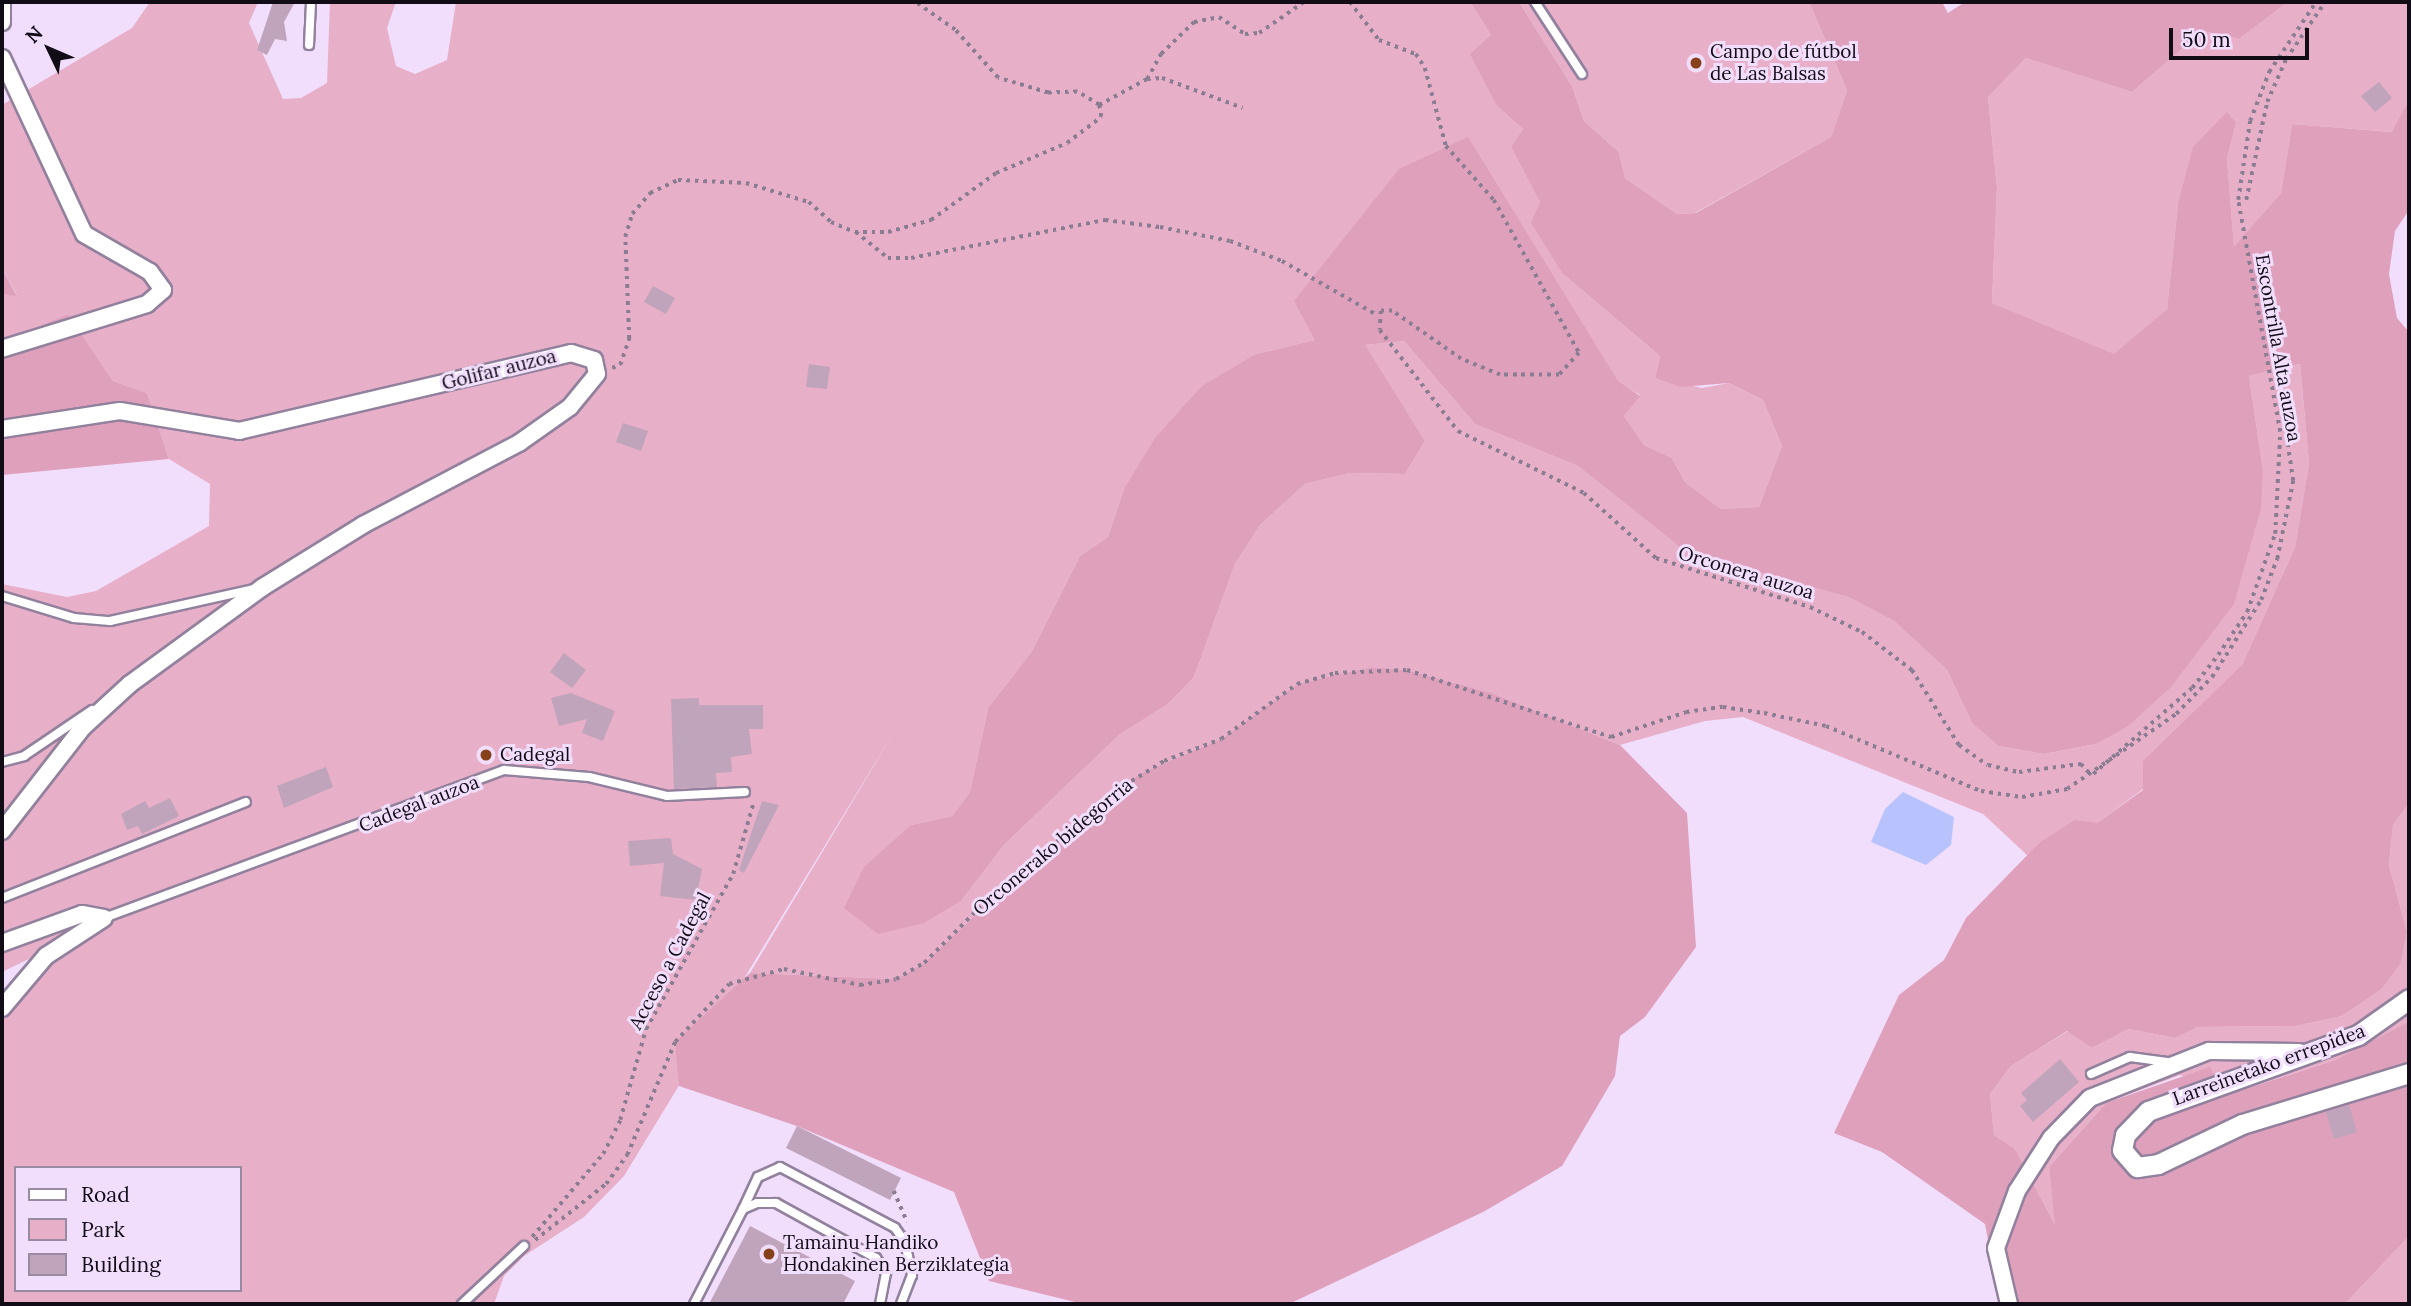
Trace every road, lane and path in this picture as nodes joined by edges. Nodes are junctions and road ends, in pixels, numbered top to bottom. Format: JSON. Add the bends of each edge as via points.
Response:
{"nodes":[{"id":1,"x":2,"y":2,"type":"edge"},
{"id":2,"x":311,"y":2,"type":"edge"},
{"id":3,"x":915,"y":2,"type":"edge"},
{"id":4,"x":1304,"y":2,"type":"edge"},
{"id":5,"x":1350,"y":2,"type":"edge"},
{"id":6,"x":1535,"y":2,"type":"edge"},
{"id":7,"x":2316,"y":2,"type":"edge"},
{"id":8,"x":2325,"y":2,"type":"edge"},
{"id":9,"x":2,"y":22,"type":"edge"},
{"id":10,"x":309,"y":45,"type":"dead end"},
{"id":11,"x":2,"y":58,"type":"edge"},
{"id":12,"x":1582,"y":74,"type":"dead end"},
{"id":13,"x":1147,"y":79,"type":"junction"},
{"id":14,"x":1099,"y":105,"type":"junction"},
{"id":15,"x":1243,"y":108,"type":"dead end"},
{"id":16,"x":2246,"y":200,"type":"dead end"},
{"id":17,"x":855,"y":232,"type":"junction"},
{"id":18,"x":1377,"y":315,"type":"junction"},
{"id":19,"x":2,"y":349,"type":"edge"},
{"id":20,"x":597,"y":374,"type":"junction"},
{"id":21,"x":2278,"y":380,"type":"dead end"},
{"id":22,"x":2,"y":429,"type":"edge"},
{"id":23,"x":263,"y":587,"type":"junction"},
{"id":24,"x":2,"y":596,"type":"edge"},
{"id":25,"x":130,"y":684,"type":"junction"},
{"id":26,"x":2,"y":762,"type":"edge"},
{"id":27,"x":2092,"y":776,"type":"junction"},
{"id":28,"x":745,"y":792,"type":"joint"},
{"id":29,"x":246,"y":802,"type":"dead end"},
{"id":30,"x":2,"y":831,"type":"edge"},
{"id":31,"x":2,"y":898,"type":"edge"},
{"id":32,"x":104,"y":918,"type":"junction"},
{"id":33,"x":2,"y":943,"type":"edge"},
{"id":34,"x":2409,"y":999,"type":"edge"},
{"id":35,"x":2,"y":1008,"type":"edge"},
{"id":36,"x":2311,"y":1052,"type":"junction"},
{"id":37,"x":2176,"y":1063,"type":"junction"},
{"id":38,"x":2409,"y":1073,"type":"edge"},
{"id":39,"x":2091,"y":1074,"type":"dead end"},
{"id":40,"x":894,"y":1191,"type":"dead end"},
{"id":41,"x":743,"y":1209,"type":"junction"},
{"id":42,"x":905,"y":1242,"type":"junction"},
{"id":43,"x":524,"y":1246,"type":"junction"},
{"id":44,"x":463,"y":1304,"type":"edge"},
{"id":45,"x":694,"y":1304,"type":"edge"},
{"id":46,"x":880,"y":1304,"type":"edge"},
{"id":47,"x":901,"y":1304,"type":"edge"},
{"id":48,"x":2009,"y":1304,"type":"edge"}],
"edges":[{"from":1,"to":9,"type":"street"},
{"from":2,"to":10,"type":"lane"},
{"from":3,"to":14,"type":"path","via":[[955,30],[998,78],[1048,93],[1077,92]]},
{"from":4,"to":13,"type":"path","via":[[1259,33],[1245,34],[1219,18],[1194,22]]},
{"from":5,"to":18,"type":"path","via":[[1379,40],[1416,54],[1425,68],[1446,146],[1494,201],[1579,353],[1559,375],[1500,375],[1461,359],[1392,311]]},
{"from":6,"to":12,"type":"lane"},
{"from":7,"to":27,"type":"path","name":"Escontrilla Alta auzoa","via":[[2264,84],[2250,121],[2238,200],[2279,421],[2282,496],[2275,534],[2247,612],[2218,655],[2192,688]]},
{"from":8,"to":16,"type":"path","via":[[2286,59],[2267,102]]},
{"from":11,"to":19,"type":"street","via":[[84,234],[150,272],[163,290],[147,304]]},
{"from":13,"to":14,"type":"path"},
{"from":13,"to":15,"type":"path","via":[[1162,78]]},
{"from":14,"to":17,"type":"path","via":[[1101,117],[1093,127],[996,173],[931,220],[888,232]]},
{"from":17,"to":18,"type":"path","via":[[888,258],[911,258],[1105,220],[1160,227],[1230,241],[1282,261]]},
{"from":17,"to":20,"type":"path","via":[[831,222],[809,202],[769,187],[678,180],[650,193],[632,214],[625,237],[629,339],[620,365]]},
{"from":18,"to":27,"type":"path","name":"Orconera auzoa","via":[[1380,330],[1432,399],[1458,431],[1482,447],[1584,493],[1656,558],[1810,607],[1862,632],[1912,670],[1959,745],[1988,765],[2019,772],[2081,764]]},
{"from":20,"to":22,"type":"street","name":"Golifar auzoa","via":[[594,360],[571,353],[239,431],[120,411]]},
{"from":20,"to":23,"type":"street","via":[[570,407],[519,443],[363,525]]},
{"from":21,"to":27,"type":"path","name":"Orconerako bidegorria","via":[[2292,481],[2277,559],[2261,600],[2212,677],[2145,741]]},
{"from":23,"to":24,"type":"lane","via":[[110,621],[74,618]]},
{"from":23,"to":25,"type":"street"},
{"from":25,"to":26,"type":"lane","via":[[24,756]]},
{"from":25,"to":30,"type":"street","via":[[83,727]]},
{"from":27,"to":43,"type":"path","name":"Orconerako bidegorria","via":[[2042,796],[2012,796],[1981,791],[1826,726],[1764,713],[1723,707],[1686,712],[1611,737],[1407,670],[1335,673],[1297,684],[1221,739],[1164,761],[1117,790],[985,902],[924,963],[896,979],[860,985],[784,969],[729,984],[675,1042],[626,1155],[606,1184]]},
{"from":28,"to":32,"type":"lane","name":"Cadegal auzoa","via":[[667,796],[589,777],[504,771]]},
{"from":28,"to":43,"type":"path","name":"Acceso a Cadegal","via":[[752,793],[755,807],[747,841],[646,1029],[620,1120],[603,1154]]},
{"from":29,"to":31,"type":"lane"},
{"from":32,"to":33,"type":"street","name":"Cadegal auzoa","via":[[82,914]]},
{"from":32,"to":35,"type":"street","name":"Cadegal auzoa","via":[[46,956]]},
{"from":34,"to":36,"type":"street","name":"Larreinetako errepidea","via":[[2374,1027]]},
{"from":36,"to":37,"type":"street","via":[[2210,1051]]},
{"from":36,"to":38,"type":"street","name":"Larreinetako errepidea","via":[[2148,1111],[2125,1135],[2125,1158],[2137,1167],[2158,1164],[2242,1124]]},
{"from":37,"to":39,"type":"lane","via":[[2130,1057]]},
{"from":37,"to":48,"type":"street","via":[[2090,1098],[2051,1138],[2017,1191],[1996,1248]]},
{"from":40,"to":42,"type":"path","via":[[907,1215]]},
{"from":41,"to":42,"type":"lane","via":[[758,1177],[780,1167],[895,1228]]},
{"from":41,"to":45,"type":"lane"},
{"from":41,"to":46,"type":"lane","via":[[776,1203],[876,1258],[886,1273]]},
{"from":42,"to":47,"type":"lane","via":[[912,1275]]},
{"from":43,"to":44,"type":"lane"}]}
